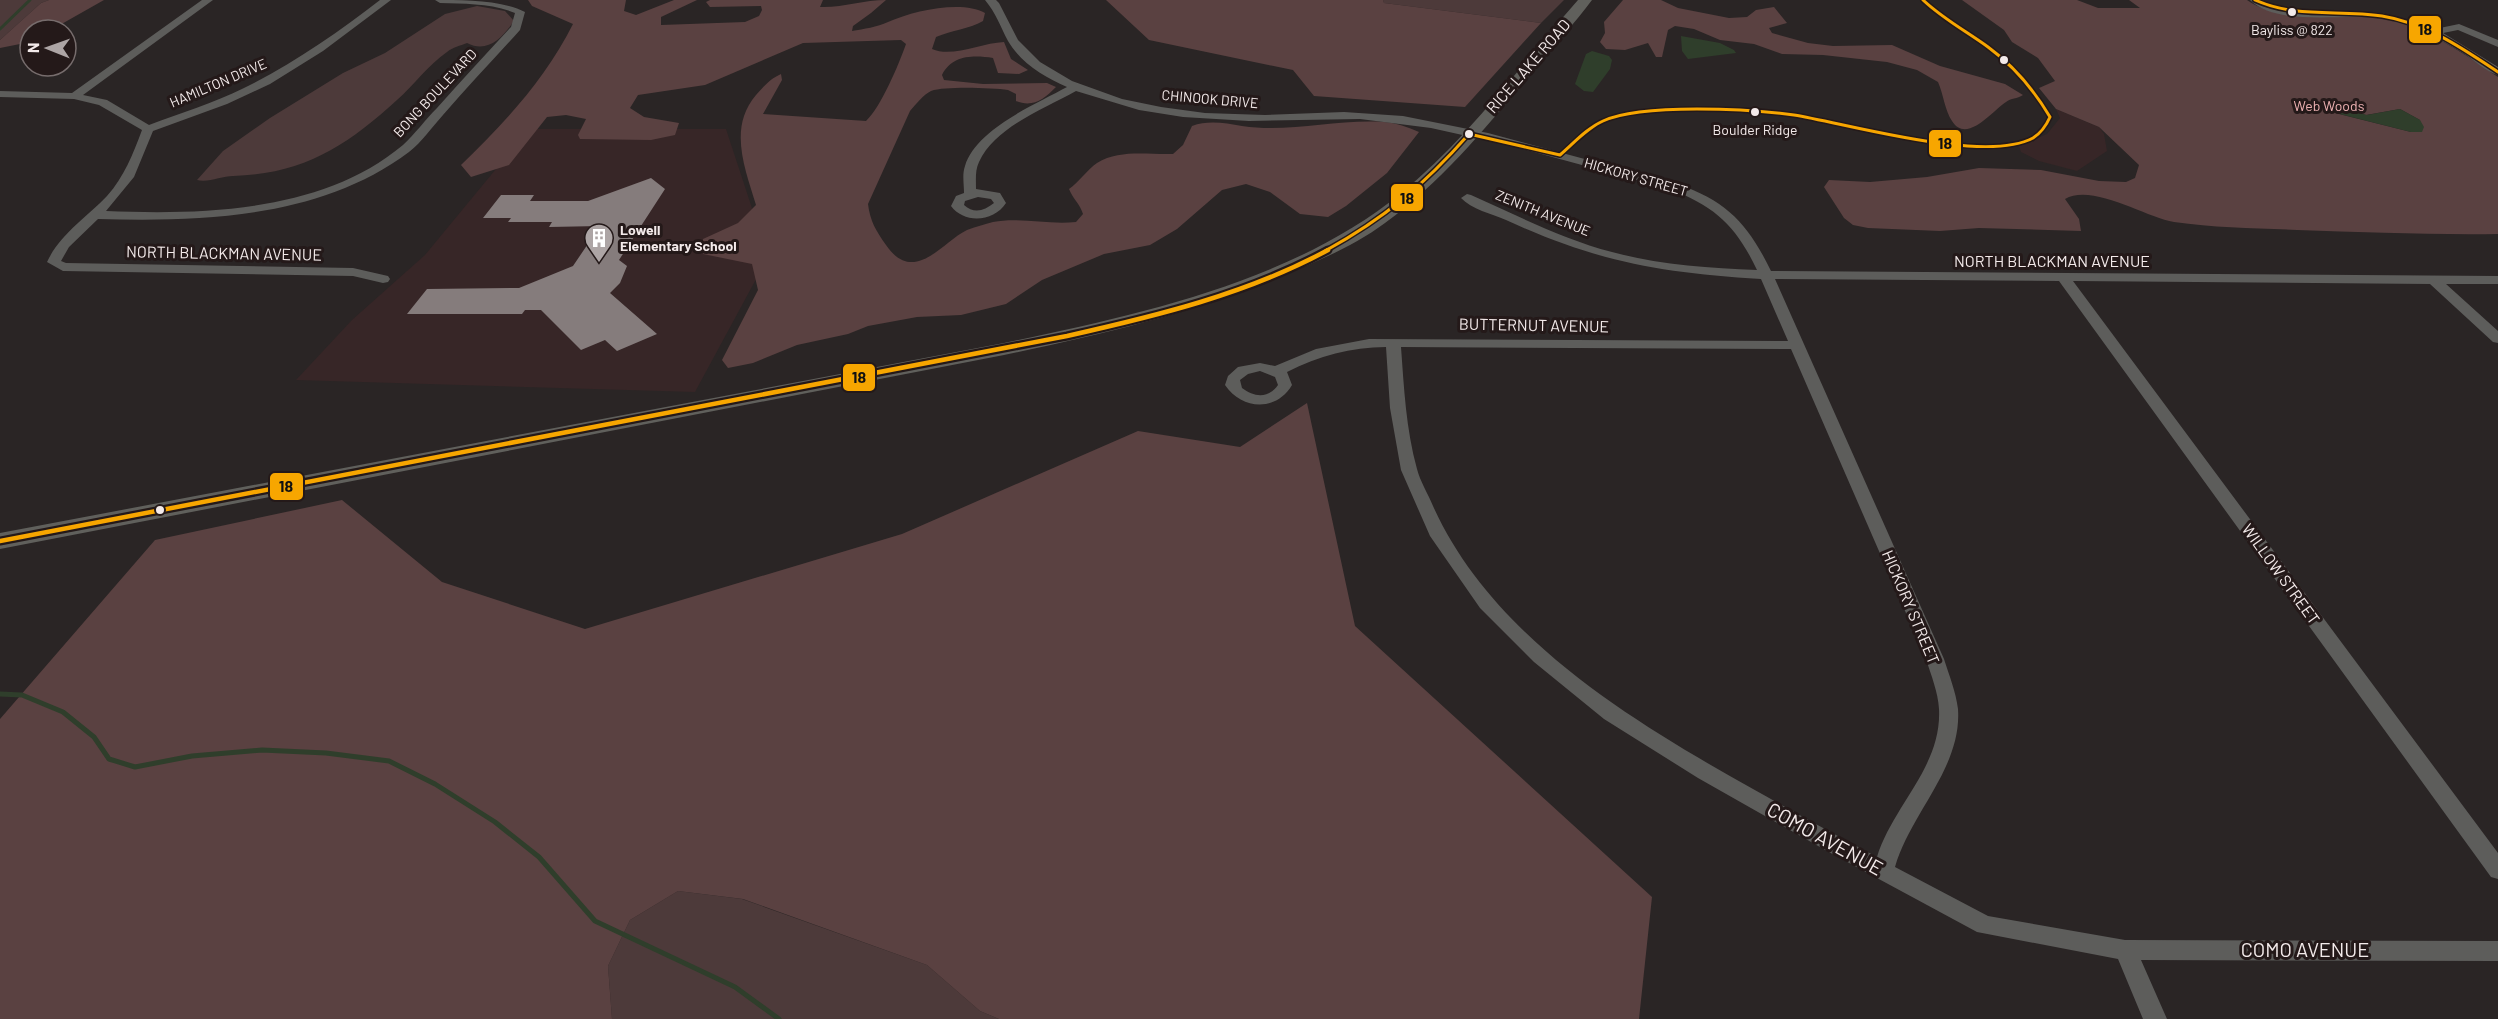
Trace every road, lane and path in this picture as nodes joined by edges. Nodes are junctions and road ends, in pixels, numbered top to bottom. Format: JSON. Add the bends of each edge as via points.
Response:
{"nodes":[{"id":1,"x":208,"y":0,"type":"edge"},
{"id":2,"x":386,"y":0,"type":"edge"},
{"id":3,"x":440,"y":0,"type":"edge"},
{"id":4,"x":990,"y":0,"type":"edge"},
{"id":5,"x":1585,"y":0,"type":"edge"},
{"id":6,"x":2255,"y":0,"type":"edge"},
{"id":7,"x":2436,"y":32,"type":"junction"},
{"id":8,"x":2498,"y":44,"type":"edge"},
{"id":9,"x":2498,"y":72,"type":"edge"},
{"id":10,"x":1075,"y":87,"type":"junction"},
{"id":11,"x":0,"y":94,"type":"edge"},
{"id":12,"x":74,"y":96,"type":"junction"},
{"id":13,"x":148,"y":129,"type":"junction"},
{"id":14,"x":1470,"y":134,"type":"junction"},
{"id":15,"x":970,"y":194,"type":"dead end"},
{"id":16,"x":1467,"y":198,"type":"dead end"},
{"id":17,"x":97,"y":215,"type":"junction"},
{"id":18,"x":1607,"y":255,"type":"joint"},
{"id":19,"x":1766,"y":275,"type":"junction"},
{"id":20,"x":2064,"y":278,"type":"junction"},
{"id":21,"x":383,"y":279,"type":"dead end"},
{"id":22,"x":2433,"y":279,"type":"junction"},
{"id":23,"x":2498,"y":280,"type":"edge"},
{"id":24,"x":2498,"y":339,"type":"edge"},
{"id":25,"x":1393,"y":343,"type":"junction"},
{"id":26,"x":1797,"y":345,"type":"junction"},
{"id":27,"x":1276,"y":371,"type":"dead end"},
{"id":28,"x":0,"y":541,"type":"edge"},
{"id":29,"x":2498,"y":870,"type":"edge"},
{"id":30,"x":1883,"y":871,"type":"junction"},
{"id":31,"x":2125,"y":950,"type":"junction"},
{"id":32,"x":2498,"y":951,"type":"edge"},
{"id":33,"x":2155,"y":1019,"type":"edge"}],
"edges":[{"from":1,"to":12,"type":"street"},
{"from":2,"to":13,"type":"street","name":"HAMILTON DRIVE","via":[[294,66],[246,91]]},
{"from":3,"to":17,"type":"street","name":"BONG BOULEVARD","via":[[488,1],[510,6],[520,12],[516,28],[406,148],[372,170],[335,187],[268,207],[188,216]]},
{"from":4,"to":10,"type":"street","name":"CHINOOK DRIVE","via":[[1004,15],[1016,45]]},
{"from":5,"to":14,"type":"main road","name":"RICE LAKE ROAD"},
{"from":6,"to":7,"type":"street","via":[[2270,9],[2371,15]]},
{"from":7,"to":8,"type":"street","via":[[2459,27]]},
{"from":7,"to":9,"type":"street"},
{"from":10,"to":14,"type":"street","name":"CHINOOK DRIVE","via":[[1124,103],[1174,113],[1249,118],[1376,117]]},
{"from":10,"to":15,"type":"street","via":[[983,146],[971,164]]},
{"from":11,"to":12,"type":"street"},
{"from":12,"to":13,"type":"street","via":[[103,102]]},
{"from":13,"to":17,"type":"street","via":[[133,170]]},
{"from":14,"to":19,"type":"street","name":"HICKORY STREET","via":[[1677,187],[1695,195],[1730,217],[1746,234]]},
{"from":14,"to":28,"type":"main road","name":"RICE LAKE ROAD","via":[[1425,182],[1376,221],[1306,261],[1210,298],[1077,333]]},
{"from":16,"to":18,"type":"street","name":"ZENITH AVENUE"},
{"from":17,"to":21,"type":"street","name":"NORTH BLACKMAN AVENUE","via":[[57,252],[54,262],[63,267],[353,272]]},
{"from":18,"to":19,"type":"street","name":"NORTH BLACKMAN AVENUE","via":[[1693,272]]},
{"from":19,"to":20,"type":"street","name":"NORTH BLACKMAN AVENUE"},
{"from":19,"to":26,"type":"street","name":"HICKORY STREET"},
{"from":20,"to":22,"type":"street","name":"NORTH BLACKMAN AVENUE"},
{"from":20,"to":29,"type":"street","name":"WILLOW STREET"},
{"from":22,"to":23,"type":"street","name":"NORTH BLACKMAN AVENUE"},
{"from":22,"to":24,"type":"street"},
{"from":25,"to":26,"type":"street","name":"BUTTERNUT AVENUE"},
{"from":25,"to":27,"type":"street","name":"BUTTERNUT AVENUE","via":[[1343,346],[1314,353]]},
{"from":25,"to":30,"type":"street","name":"COMO AVENUE","via":[[1398,408],[1409,470],[1438,536],[1486,603],[1541,657],[1611,714],[1705,772]]},
{"from":26,"to":30,"type":"street","name":"HICKORY STREET","via":[[1935,659],[1948,710],[1946,740],[1939,762],[1895,835]]},
{"from":30,"to":31,"type":"street","name":"COMO AVENUE","via":[[1985,925]]},
{"from":31,"to":32,"type":"street","name":"COMO AVENUE"},
{"from":31,"to":33,"type":"street"}]}
